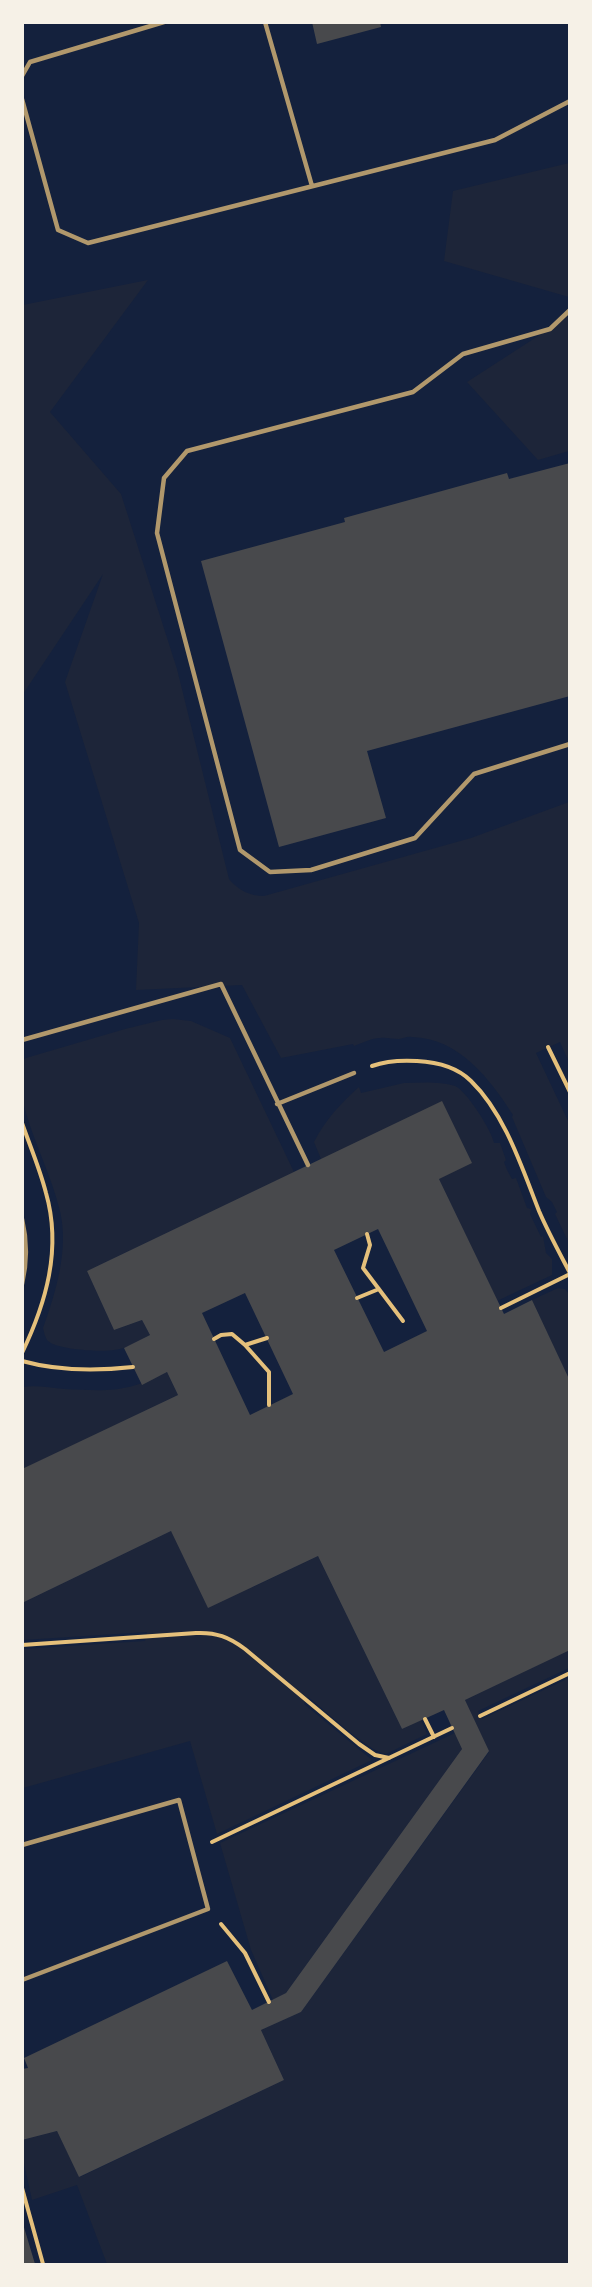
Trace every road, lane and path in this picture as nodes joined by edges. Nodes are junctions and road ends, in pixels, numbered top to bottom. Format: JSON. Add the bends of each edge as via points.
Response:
{"nodes":[{"id":1,"x":164,"y":22,"type":"edge"},
{"id":2,"x":265,"y":22,"type":"edge"},
{"id":3,"x":22,"y":76,"type":"edge"},
{"id":4,"x":22,"y":99,"type":"edge"},
{"id":5,"x":570,"y":101,"type":"edge"},
{"id":6,"x":312,"y":186,"type":"junction"},
{"id":7,"x":570,"y":310,"type":"edge"},
{"id":8,"x":570,"y":744,"type":"edge"},
{"id":9,"x":22,"y":1040,"type":"edge"},
{"id":10,"x":548,"y":1047,"type":"dead end"},
{"id":11,"x":354,"y":1072,"type":"joint"},
{"id":12,"x":570,"y":1092,"type":"edge"},
{"id":13,"x":277,"y":1104,"type":"junction"},
{"id":14,"x":308,"y":1166,"type":"dead end"},
{"id":15,"x":22,"y":1219,"type":"edge"},
{"id":16,"x":368,"y":1234,"type":"dead end"},
{"id":17,"x":570,"y":1273,"type":"edge"},
{"id":18,"x":22,"y":1284,"type":"edge"},
{"id":19,"x":379,"y":1289,"type":"junction"},
{"id":20,"x":357,"y":1298,"type":"dead end"},
{"id":21,"x":501,"y":1308,"type":"dead end"},
{"id":22,"x":403,"y":1321,"type":"dead end"},
{"id":23,"x":267,"y":1338,"type":"dead end"},
{"id":24,"x":214,"y":1339,"type":"dead end"},
{"id":25,"x":245,"y":1345,"type":"junction"},
{"id":26,"x":22,"y":1361,"type":"edge"},
{"id":27,"x":133,"y":1367,"type":"dead end"},
{"id":28,"x":269,"y":1405,"type":"dead end"},
{"id":29,"x":22,"y":1645,"type":"edge"},
{"id":30,"x":570,"y":1673,"type":"edge"},
{"id":31,"x":480,"y":1716,"type":"dead end"},
{"id":32,"x":425,"y":1719,"type":"dead end"},
{"id":33,"x":452,"y":1728,"type":"dead end"},
{"id":34,"x":434,"y":1737,"type":"junction"},
{"id":35,"x":389,"y":1758,"type":"junction"},
{"id":36,"x":22,"y":1845,"type":"edge"},
{"id":37,"x":192,"y":1851,"type":"junction"},
{"id":38,"x":208,"y":1910,"type":"junction"},
{"id":39,"x":22,"y":1980,"type":"edge"},
{"id":40,"x":269,"y":2002,"type":"dead end"},
{"id":41,"x":22,"y":2188,"type":"edge"},
{"id":42,"x":24,"y":2201,"type":"edge"},
{"id":43,"x":43,"y":2265,"type":"edge"}],
"edges":[{"from":1,"to":3,"type":"lane","via":[[30,62]]},
{"from":2,"to":6,"type":"lane"},
{"from":4,"to":6,"type":"lane","via":[[58,230],[88,243]]},
{"from":5,"to":6,"type":"lane","via":[[495,140]]},
{"from":7,"to":8,"type":"lane","via":[[550,329],[463,354],[413,392],[187,451],[164,478],[157,532],[240,850],[270,872],[311,870],[416,838],[474,774]]},
{"from":9,"to":13,"type":"lane","via":[[220,984]]},
{"from":10,"to":12,"type":"path"},
{"from":11,"to":13,"type":"lane"},
{"from":11,"to":17,"type":"path","via":[[384,1062],[428,1061],[453,1069],[470,1080],[487,1100],[514,1149]]},
{"from":13,"to":14,"type":"lane"},
{"from":15,"to":18,"type":"lane","via":[[26,1234]]},
{"from":16,"to":19,"type":"path","via":[[370,1245],[363,1268]]},
{"from":17,"to":21,"type":"path"},
{"from":19,"to":20,"type":"path"},
{"from":19,"to":22,"type":"path"},
{"from":23,"to":25,"type":"path"},
{"from":24,"to":25,"type":"path","via":[[232,1335]]},
{"from":25,"to":28,"type":"path","via":[[269,1372]]},
{"from":26,"to":27,"type":"path","via":[[102,1370]]},
{"from":29,"to":35,"type":"path","via":[[203,1633],[226,1636],[359,1744],[375,1755]]},
{"from":30,"to":31,"type":"path"},
{"from":32,"to":34,"type":"path"},
{"from":33,"to":34,"type":"path"},
{"from":34,"to":35,"type":"path"},
{"from":35,"to":37,"type":"path"},
{"from":36,"to":37,"type":"lane","via":[[179,1800]]},
{"from":37,"to":38,"type":"lane"},
{"from":38,"to":39,"type":"lane"},
{"from":38,"to":40,"type":"path","via":[[245,1953]]},
{"from":41,"to":42,"type":"path"},
{"from":42,"to":43,"type":"path"}]}
